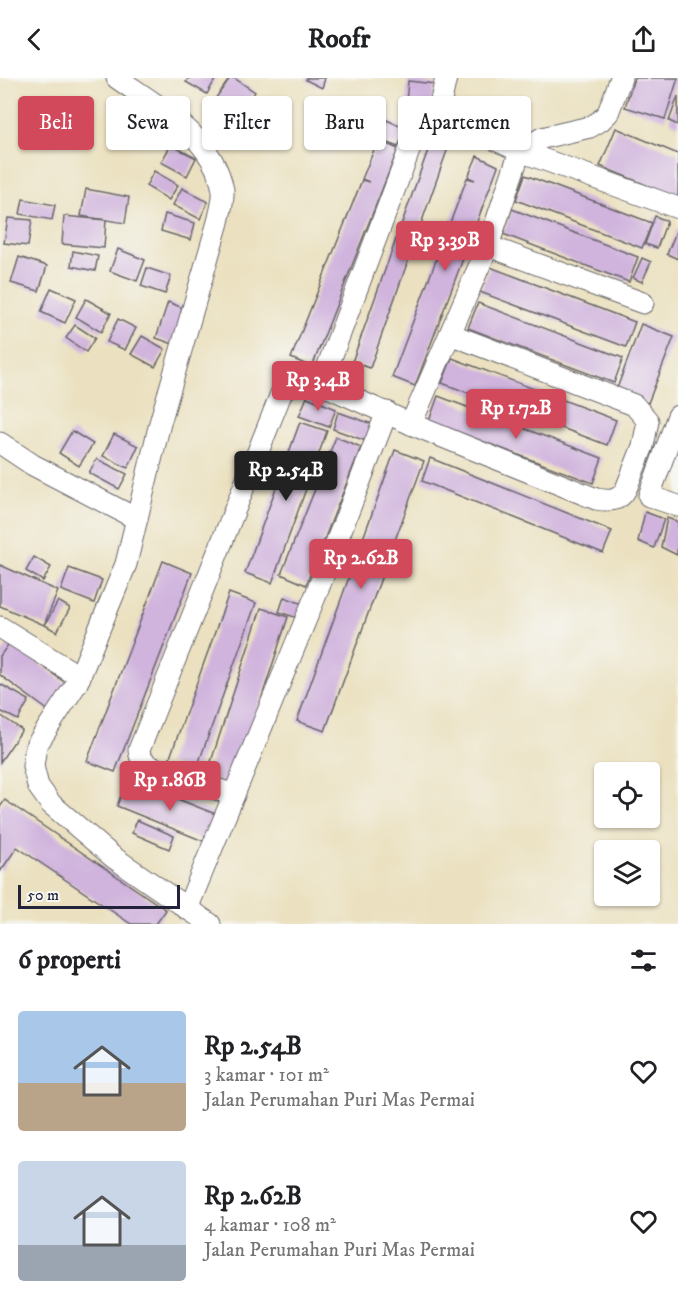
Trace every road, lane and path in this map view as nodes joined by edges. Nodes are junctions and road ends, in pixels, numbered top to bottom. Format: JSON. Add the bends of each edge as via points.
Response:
{"nodes":[{"id":1,"x":117,"y":78,"type":"edge"},
{"id":2,"x":446,"y":78,"type":"edge"},
{"id":3,"x":621,"y":78,"type":"edge"},
{"id":4,"x":442,"y":96,"type":"edge"},
{"id":5,"x":409,"y":150,"type":"edge"},
{"id":6,"x":520,"y":151,"type":"junction"},
{"id":7,"x":678,"y":208,"type":"edge"},
{"id":8,"x":488,"y":246,"type":"junction"},
{"id":9,"x":643,"y":303,"type":"dead end"},
{"id":10,"x":450,"y":334,"type":"junction"},
{"id":11,"x":321,"y":384,"type":"junction"},
{"id":12,"x":387,"y":412,"type":"junction"},
{"id":13,"x":678,"y":416,"type":"edge"},
{"id":14,"x":411,"y":424,"type":"junction"},
{"id":15,"x":0,"y":443,"type":"edge"},
{"id":16,"x":678,"y":507,"type":"edge"},
{"id":17,"x":137,"y":519,"type":"junction"},
{"id":18,"x":0,"y":627,"type":"edge"},
{"id":19,"x":80,"y":677,"type":"junction"},
{"id":20,"x":234,"y":795,"type":"junction"},
{"id":21,"x":187,"y":909,"type":"junction"},
{"id":22,"x":210,"y":924,"type":"edge"}],
"edges":[{"from":1,"to":17,"type":"street","via":[[187,129],[217,170],[223,193]]},
{"from":2,"to":4,"type":"street"},
{"from":3,"to":6,"type":"street","via":[[608,113],[600,121],[542,138]]},
{"from":5,"to":11,"type":"street"},
{"from":6,"to":7,"type":"street"},
{"from":6,"to":8,"type":"street"},
{"from":8,"to":9,"type":"street"},
{"from":8,"to":10,"type":"street"},
{"from":10,"to":14,"type":"street"},
{"from":10,"to":14,"type":"street","via":[[634,405],[648,421],[647,432],[626,489],[616,500],[596,499]]},
{"from":11,"to":12,"type":"street"},
{"from":11,"to":20,"type":"street","via":[[290,381],[281,393],[140,750],[143,762],[151,767]]},
{"from":12,"to":14,"type":"street"},
{"from":12,"to":20,"type":"street"},
{"from":13,"to":16,"type":"street","via":[[649,496]]},
{"from":15,"to":17,"type":"street","via":[[33,465]]},
{"from":17,"to":19,"type":"street","via":[[126,564]]},
{"from":18,"to":19,"type":"street"},
{"from":19,"to":21,"type":"street","via":[[36,746],[33,766],[38,786],[51,804],[113,857]]},
{"from":20,"to":21,"type":"street"},
{"from":21,"to":22,"type":"street"}]}
